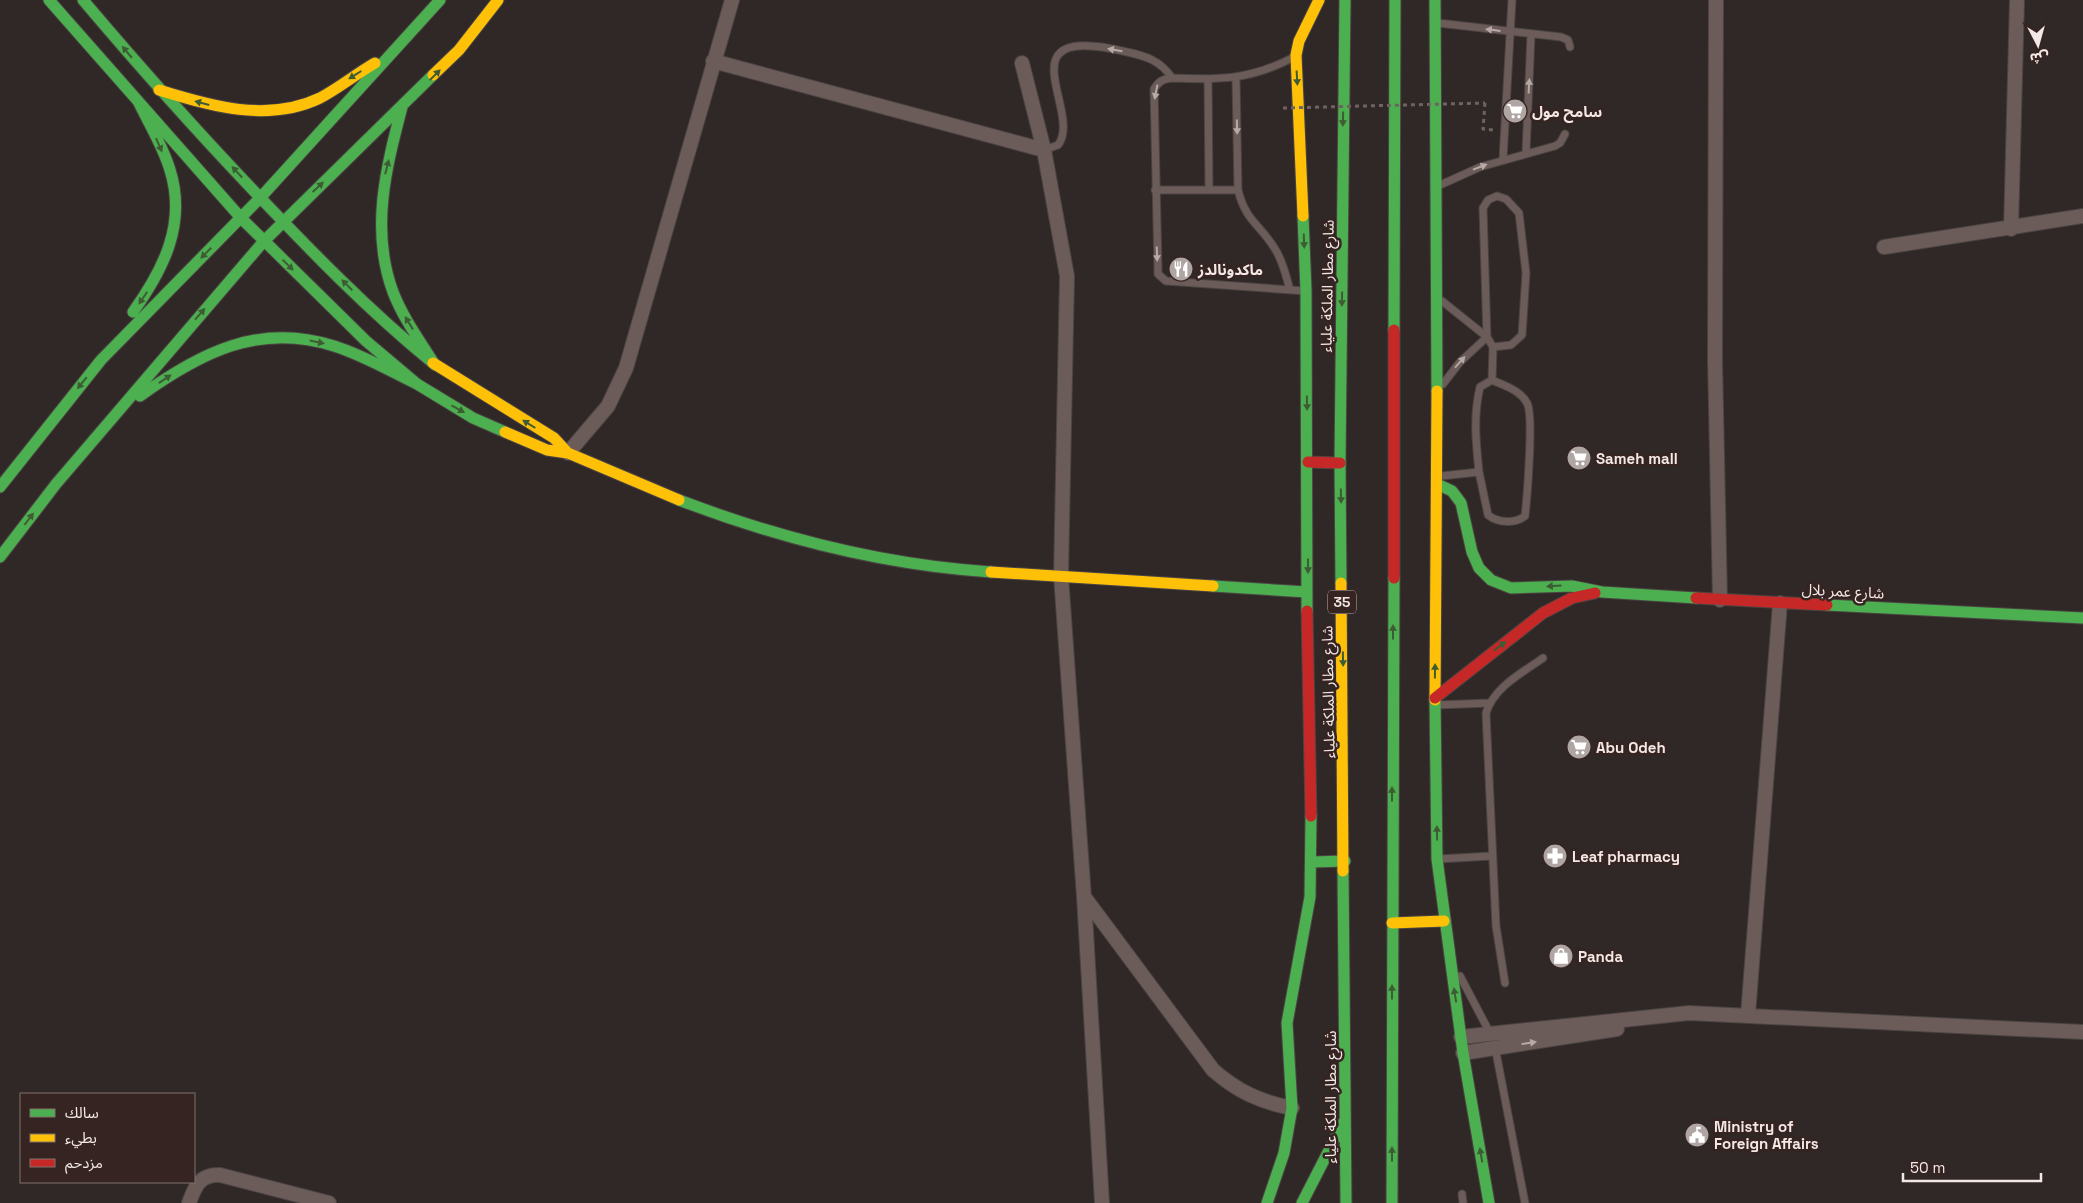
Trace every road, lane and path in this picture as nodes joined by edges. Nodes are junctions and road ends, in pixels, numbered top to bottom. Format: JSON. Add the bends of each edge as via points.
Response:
{"nodes":[{"id":1,"x":49,"y":0,"type":"edge"},
{"id":2,"x":83,"y":0,"type":"edge"},
{"id":3,"x":440,"y":0,"type":"edge"},
{"id":4,"x":498,"y":0,"type":"edge"},
{"id":5,"x":732,"y":0,"type":"edge"},
{"id":6,"x":1319,"y":0,"type":"edge"},
{"id":7,"x":1345,"y":0,"type":"edge"},
{"id":8,"x":1395,"y":0,"type":"edge"},
{"id":9,"x":1435,"y":0,"type":"edge"},
{"id":10,"x":1512,"y":0,"type":"edge"},
{"id":11,"x":1716,"y":0,"type":"edge"},
{"id":12,"x":2017,"y":0,"type":"edge"},
{"id":13,"x":1435,"y":22,"type":"junction"},
{"id":14,"x":1509,"y":32,"type":"junction"},
{"id":15,"x":1531,"y":35,"type":"junction"},
{"id":16,"x":1570,"y":47,"type":"dead end"},
{"id":17,"x":397,"y":50,"type":"junction"},
{"id":18,"x":1296,"y":55,"type":"junction"},
{"id":19,"x":713,"y":61,"type":"junction"},
{"id":20,"x":1022,"y":63,"type":"dead end"},
{"id":21,"x":1172,"y":78,"type":"junction"},
{"id":22,"x":1236,"y":78,"type":"junction"},
{"id":23,"x":1208,"y":79,"type":"junction"},
{"id":24,"x":159,"y":90,"type":"junction"},
{"id":25,"x":138,"y":101,"type":"junction"},
{"id":26,"x":402,"y":107,"type":"junction"},
{"id":27,"x":1283,"y":108,"type":"dead end"},
{"id":28,"x":1504,"y":130,"type":"junction"},
{"id":29,"x":1565,"y":134,"type":"dead end"},
{"id":30,"x":1044,"y":150,"type":"junction"},
{"id":31,"x":1526,"y":152,"type":"junction"},
{"id":32,"x":1503,"y":159,"type":"junction"},
{"id":33,"x":1436,"y":187,"type":"junction"},
{"id":34,"x":1155,"y":190,"type":"junction"},
{"id":35,"x":1209,"y":190,"type":"junction"},
{"id":36,"x":1238,"y":190,"type":"junction"},
{"id":37,"x":261,"y":197,"type":"junction"},
{"id":38,"x":2083,"y":216,"type":"edge"},
{"id":39,"x":241,"y":218,"type":"junction"},
{"id":40,"x":282,"y":221,"type":"junction"},
{"id":41,"x":2012,"y":228,"type":"junction"},
{"id":42,"x":264,"y":241,"type":"junction"},
{"id":43,"x":1884,"y":247,"type":"dead end"},
{"id":44,"x":1290,"y":290,"type":"junction"},
{"id":45,"x":1306,"y":291,"type":"junction"},
{"id":46,"x":1436,"y":296,"type":"junction"},
{"id":47,"x":1487,"y":337,"type":"junction"},
{"id":48,"x":1493,"y":347,"type":"junction"},
{"id":49,"x":101,"y":360,"type":"junction"},
{"id":50,"x":435,"y":365,"type":"junction"},
{"id":51,"x":1492,"y":380,"type":"junction"},
{"id":52,"x":417,"y":384,"type":"junction"},
{"id":53,"x":1437,"y":391,"type":"junction"},
{"id":54,"x":111,"y":418,"type":"junction"},
{"id":55,"x":568,"y":453,"type":"junction"},
{"id":56,"x":1308,"y":462,"type":"junction"},
{"id":57,"x":1340,"y":463,"type":"junction"},
{"id":58,"x":1478,"y":472,"type":"junction"},
{"id":59,"x":1438,"y":480,"type":"junction"},
{"id":60,"x":0,"y":486,"type":"edge"},
{"id":61,"x":0,"y":557,"type":"edge"},
{"id":62,"x":1061,"y":576,"type":"junction"},
{"id":63,"x":1307,"y":592,"type":"junction"},
{"id":64,"x":1602,"y":592,"type":"junction"},
{"id":65,"x":1720,"y":600,"type":"junction"},
{"id":66,"x":1780,"y":603,"type":"junction"},
{"id":67,"x":2083,"y":618,"type":"edge"},
{"id":68,"x":1543,"y":658,"type":"dead end"},
{"id":69,"x":1435,"y":702,"type":"junction"},
{"id":70,"x":1489,"y":703,"type":"junction"},
{"id":71,"x":1492,"y":856,"type":"junction"},
{"id":72,"x":1437,"y":859,"type":"junction"},
{"id":73,"x":1345,"y":861,"type":"junction"},
{"id":74,"x":1312,"y":862,"type":"junction"},
{"id":75,"x":1084,"y":898,"type":"junction"},
{"id":76,"x":1444,"y":921,"type":"junction"},
{"id":77,"x":1392,"y":923,"type":"junction"},
{"id":78,"x":1449,"y":956,"type":"junction"},
{"id":79,"x":1505,"y":983,"type":"dead end"},
{"id":80,"x":1701,"y":1015,"type":"junction"},
{"id":81,"x":1748,"y":1015,"type":"junction"},
{"id":82,"x":2083,"y":1032,"type":"edge"},
{"id":83,"x":1491,"y":1034,"type":"junction"},
{"id":84,"x":1461,"y":1037,"type":"junction"},
{"id":85,"x":1495,"y":1048,"type":"junction"},
{"id":86,"x":1463,"y":1053,"type":"junction"},
{"id":87,"x":1292,"y":1108,"type":"junction"},
{"id":88,"x":1344,"y":1120,"type":"junction"},
{"id":89,"x":1462,"y":1194,"type":"dead end"},
{"id":90,"x":189,"y":1203,"type":"edge"},
{"id":91,"x":328,"y":1203,"type":"edge"},
{"id":92,"x":1102,"y":1203,"type":"edge"},
{"id":93,"x":1267,"y":1203,"type":"edge"},
{"id":94,"x":1302,"y":1203,"type":"edge"},
{"id":95,"x":1346,"y":1203,"type":"edge"},
{"id":96,"x":1392,"y":1203,"type":"edge"},
{"id":97,"x":1463,"y":1203,"type":"edge"},
{"id":98,"x":1489,"y":1203,"type":"edge"},
{"id":99,"x":1525,"y":1203,"type":"edge"}],
"edges":[{"from":1,"to":25,"type":"main road"},
{"from":24,"to":2,"type":"main road","one_way":true},
{"from":3,"to":17,"type":"main road"},
{"from":26,"to":4,"type":"main road","one_way":true,"via":[[459,50]]},
{"from":5,"to":19,"type":"street"},
{"from":6,"to":18,"type":"main road","via":[[1299,41]]},
{"from":7,"to":57,"type":"main road","name":"شارع مطار الملكة علياء","number":"35","one_way":true},
{"from":77,"to":8,"type":"main road","one_way":true},
{"from":9,"to":13,"type":"main road"},
{"from":10,"to":14,"type":"lane"},
{"from":11,"to":65,"type":"street","via":[[1715,360]]},
{"from":12,"to":41,"type":"street"},
{"from":14,"to":13,"type":"lane","one_way":true},
{"from":13,"to":33,"type":"main road"},
{"from":14,"to":15,"type":"lane"},
{"from":14,"to":28,"type":"lane"},
{"from":15,"to":16,"type":"lane","via":[[1565,38]]},
{"from":31,"to":15,"type":"lane","one_way":true},
{"from":17,"to":24,"type":"main road","one_way":true,"via":[[319,98],[293,108],[241,109],[206,105]]},
{"from":17,"to":37,"type":"main road"},
{"from":18,"to":22,"type":"lane","via":[[1275,67]]},
{"from":18,"to":45,"type":"main road","one_way":true},
{"from":19,"to":30,"type":"street"},
{"from":19,"to":55,"type":"street","via":[[618,388],[599,419]]},
{"from":20,"to":30,"type":"street"},
{"from":21,"to":23,"type":"lane"},
{"from":21,"to":30,"type":"lane","one_way":true,"via":[[1156,61],[1127,52],[1077,46],[1066,50],[1056,59],[1054,73],[1064,132],[1058,145]]},
{"from":21,"to":34,"type":"lane","one_way":true,"via":[[1164,79],[1154,89]]},
{"from":22,"to":23,"type":"lane"},
{"from":22,"to":36,"type":"lane","one_way":true},
{"from":23,"to":35,"type":"lane"},
{"from":37,"to":24,"type":"main road","one_way":true},
{"from":25,"to":39,"type":"main road"},
{"from":25,"to":49,"type":"main road","one_way":true,"via":[[170,170],[176,192],[174,217],[156,279]]},
{"from":40,"to":26,"type":"main road","one_way":true},
{"from":50,"to":26,"type":"main road","one_way":true,"via":[[393,291],[381,244],[381,196]]},
{"from":27,"to":28,"type":"path","bridge":true,"via":[[1485,103],[1483,129]]},
{"from":28,"to":32,"type":"lane"},
{"from":29,"to":31,"type":"lane","via":[[1555,146]]},
{"from":30,"to":62,"type":"street","via":[[1065,254],[1068,294]]},
{"from":31,"to":32,"type":"lane"},
{"from":33,"to":32,"type":"lane","one_way":true},
{"from":33,"to":46,"type":"main road"},
{"from":34,"to":35,"type":"lane"},
{"from":34,"to":44,"type":"lane","one_way":true,"via":[[1158,274],[1166,282]]},
{"from":35,"to":36,"type":"lane"},
{"from":36,"to":44,"type":"lane","via":[[1246,215],[1276,250]]},
{"from":37,"to":39,"type":"main road"},
{"from":37,"to":40,"type":"main road"},
{"from":38,"to":41,"type":"street"},
{"from":39,"to":42,"type":"main road"},
{"from":39,"to":49,"type":"main road","one_way":true},
{"from":40,"to":42,"type":"main road"},
{"from":50,"to":40,"type":"main road","one_way":true,"via":[[385,324]]},
{"from":41,"to":43,"type":"street"},
{"from":42,"to":52,"type":"main road","one_way":true,"via":[[366,341]]},
{"from":54,"to":42,"type":"main road","one_way":true},
{"from":44,"to":45,"type":"lane"},
{"from":45,"to":56,"type":"main road","one_way":true},
{"from":46,"to":47,"type":"lane"},
{"from":46,"to":53,"type":"main road"},
{"from":47,"to":48,"type":"lane"},
{"from":47,"to":48,"type":"lane","via":[[1484,208],[1488,200],[1497,196],[1506,199],[1519,213],[1526,273],[1522,335],[1511,345]]},
{"from":53,"to":47,"type":"lane","one_way":true,"via":[[1460,362]]},
{"from":48,"to":51,"type":"lane"},
{"from":49,"to":60,"type":"main road","one_way":true},
{"from":55,"to":50,"type":"main road","one_way":true,"via":[[554,438]]},
{"from":51,"to":58,"type":"lane","via":[[1480,387],[1477,399],[1474,425]]},
{"from":51,"to":58,"type":"lane","via":[[1517,392],[1528,404],[1529,476],[1525,516],[1516,521],[1498,521],[1488,515]]},
{"from":54,"to":52,"type":"main road","one_way":true,"via":[[208,352],[236,342],[266,337],[324,343]]},
{"from":52,"to":55,"type":"main road","one_way":true,"via":[[473,418],[538,446]]},
{"from":53,"to":59,"type":"main road"},
{"from":61,"to":54,"type":"main road","one_way":true},
{"from":55,"to":62,"type":"main road","via":[[715,515],[845,553],[912,565]]},
{"from":56,"to":57,"type":"main road"},
{"from":56,"to":63,"type":"main road","one_way":true},
{"from":57,"to":73,"type":"main road","name":"شارع مطار الملكة علياء","number":"35","one_way":true},
{"from":58,"to":59,"type":"lane"},
{"from":64,"to":59,"type":"main road","name":"شارع عمر بلال","one_way":true,"via":[[1572,586],[1511,588],[1486,577],[1475,562],[1459,496]]},
{"from":69,"to":59,"type":"main road","one_way":true},
{"from":62,"to":63,"type":"main road"},
{"from":62,"to":75,"type":"street"},
{"from":63,"to":74,"type":"main road"},
{"from":64,"to":65,"type":"main road","name":"شارع عمر بلال"},
{"from":69,"to":64,"type":"main road","name":"شارع عمر بلال","one_way":true,"via":[[1543,612],[1572,598]]},
{"from":65,"to":66,"type":"main road","name":"شارع عمر بلال"},
{"from":66,"to":67,"type":"main road","name":"شارع عمر بلال"},
{"from":66,"to":81,"type":"street"},
{"from":68,"to":70,"type":"lane","via":[[1498,691]]},
{"from":69,"to":70,"type":"lane"},
{"from":72,"to":69,"type":"main road","one_way":true},
{"from":70,"to":71,"type":"lane","via":[[1486,723]]},
{"from":71,"to":72,"type":"lane"},
{"from":71,"to":79,"type":"lane","via":[[1497,945]]},
{"from":72,"to":76,"type":"main road"},
{"from":73,"to":74,"type":"main road"},
{"from":73,"to":88,"type":"main road","name":"شارع مطار الملكة علياء","number":"35"},
{"from":74,"to":87,"type":"main road","via":[[1310,897],[1287,1023]]},
{"from":75,"to":87,"type":"street","via":[[1213,1070],[1249,1096]]},
{"from":75,"to":92,"type":"street"},
{"from":76,"to":77,"type":"main road"},
{"from":76,"to":78,"type":"main road"},
{"from":96,"to":77,"type":"main road","one_way":true},
{"from":78,"to":83,"type":"lane"},
{"from":84,"to":78,"type":"main road","one_way":true},
{"from":80,"to":81,"type":"street"},
{"from":80,"to":83,"type":"street","via":[[1689,1013]]},
{"from":85,"to":80,"type":"street","one_way":true},
{"from":81,"to":82,"type":"street"},
{"from":83,"to":84,"type":"street"},
{"from":83,"to":85,"type":"lane"},
{"from":84,"to":86,"type":"main road"},
{"from":85,"to":86,"type":"street"},
{"from":85,"to":99,"type":"lane"},
{"from":98,"to":86,"type":"main road","one_way":true},
{"from":87,"to":93,"type":"main road","via":[[1284,1153]]},
{"from":88,"to":94,"type":"main road"},
{"from":88,"to":95,"type":"main road","name":"شارع مطار الملكة علياء","number":"35"},
{"from":89,"to":97,"type":"lane"},
{"from":90,"to":91,"type":"street","via":[[195,1186],[210,1174]]}]}
